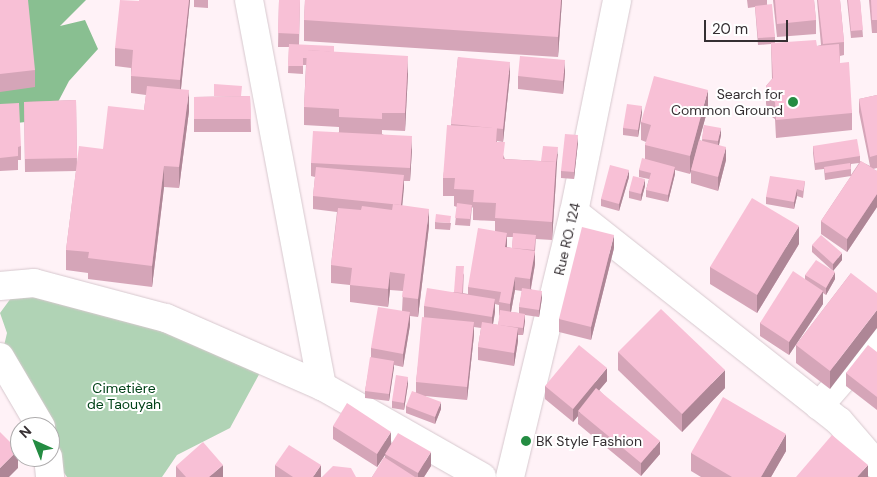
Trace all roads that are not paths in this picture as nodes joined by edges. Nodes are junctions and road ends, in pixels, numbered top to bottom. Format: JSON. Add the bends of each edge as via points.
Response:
{"nodes":[{"id":1,"x":249,"y":0,"type":"edge"},
{"id":2,"x":617,"y":0,"type":"edge"},
{"id":3,"x":574,"y":212,"type":"junction"},
{"id":4,"x":0,"y":286,"type":"edge"},
{"id":5,"x":877,"y":339,"type":"edge"},
{"id":6,"x":0,"y":357,"type":"edge"},
{"id":7,"x":322,"y":386,"type":"junction"},
{"id":8,"x":819,"y":406,"type":"junction"},
{"id":9,"x":35,"y":417,"type":"edge"},
{"id":10,"x":877,"y":465,"type":"edge"},
{"id":11,"x":482,"y":477,"type":"edge"},
{"id":12,"x":510,"y":477,"type":"edge"}],
"edges":[{"from":1,"to":7,"type":"street"},
{"from":2,"to":3,"type":"street","name":"Rue RO. 124"},
{"from":3,"to":8,"type":"street"},
{"from":3,"to":12,"type":"street","name":"Rue RO. 124"},
{"from":4,"to":7,"type":"street","via":[[34,283],[166,318]]},
{"from":5,"to":8,"type":"street"},
{"from":6,"to":9,"type":"street"},
{"from":7,"to":11,"type":"street"},
{"from":8,"to":10,"type":"street","via":[[839,421]]}]}
